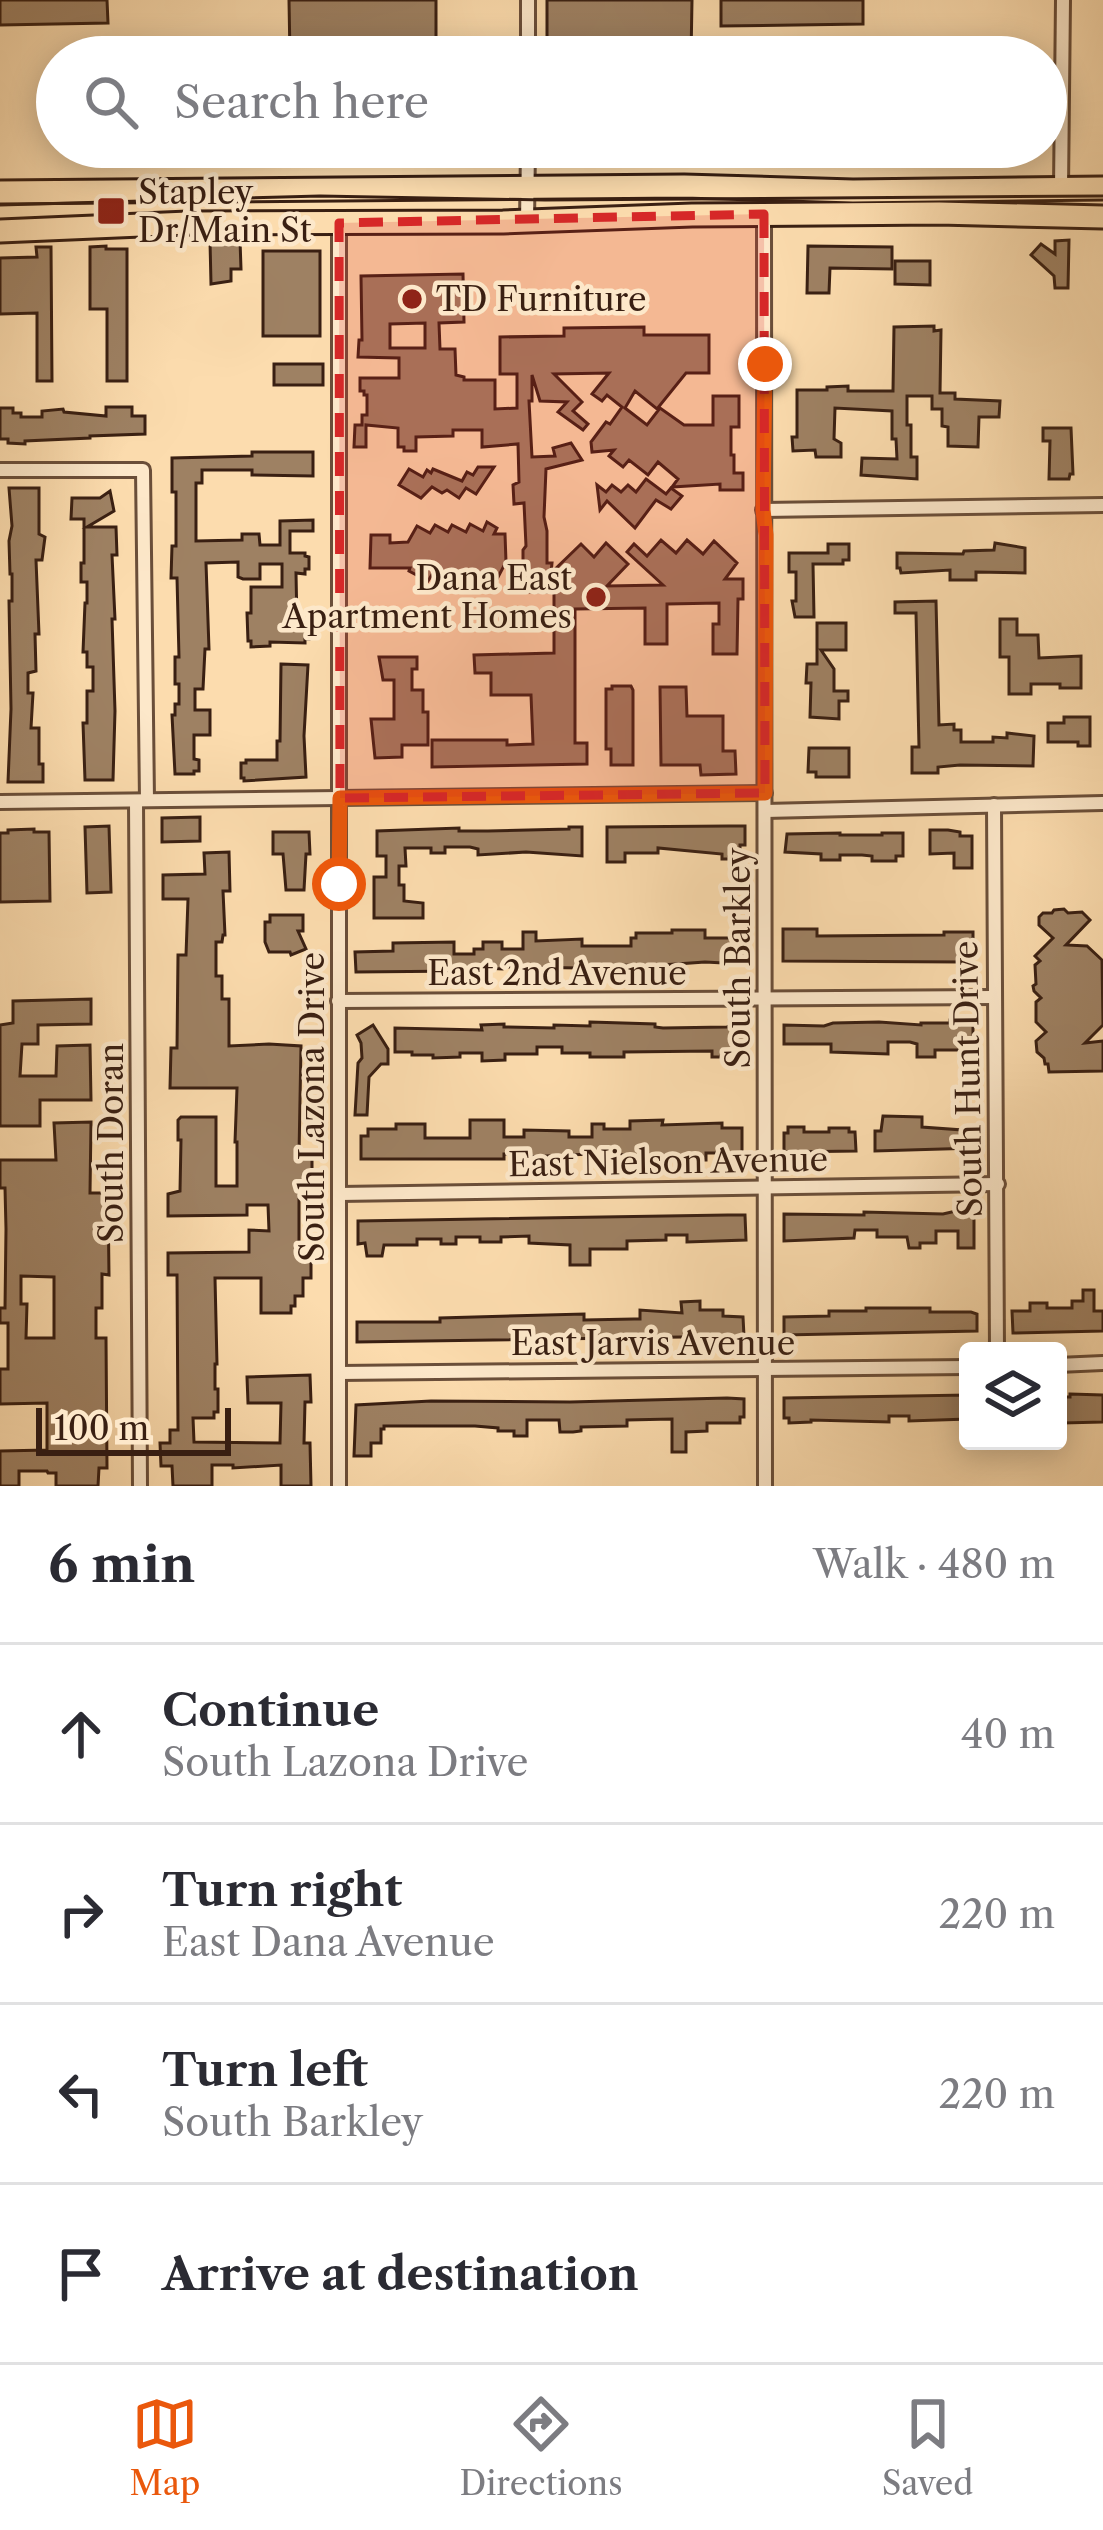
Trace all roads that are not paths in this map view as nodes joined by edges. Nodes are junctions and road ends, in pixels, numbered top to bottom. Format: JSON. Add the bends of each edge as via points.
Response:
{"nodes":[{"id":1,"x":528,"y":0,"type":"edge"},
{"id":2,"x":1063,"y":0,"type":"edge"},
{"id":3,"x":528,"y":36,"type":"edge"},
{"id":4,"x":1063,"y":36,"type":"edge"},
{"id":5,"x":527,"y":168,"type":"edge"},
{"id":6,"x":1061,"y":168,"type":"edge"},
{"id":7,"x":527,"y":188,"type":"junction"},
{"id":8,"x":1061,"y":188,"type":"junction"},
{"id":9,"x":1103,"y":188,"type":"edge"},
{"id":10,"x":0,"y":192,"type":"edge"},
{"id":11,"x":764,"y":214,"type":"junction"},
{"id":12,"x":1103,"y":217,"type":"edge"},
{"id":13,"x":527,"y":222,"type":"junction"},
{"id":14,"x":339,"y":223,"type":"junction"},
{"id":15,"x":0,"y":231,"type":"edge"},
{"id":16,"x":0,"y":470,"type":"edge"},
{"id":17,"x":1103,"y":505,"type":"edge"},
{"id":18,"x":763,"y":510,"type":"junction"},
{"id":19,"x":765,"y":793,"type":"junction"},
{"id":20,"x":340,"y":798,"type":"junction"},
{"id":21,"x":141,"y":800,"type":"junction"},
{"id":22,"x":0,"y":802,"type":"edge"},
{"id":23,"x":1103,"y":803,"type":"edge"},
{"id":24,"x":994,"y":805,"type":"junction"},
{"id":25,"x":765,"y":811,"type":"junction"},
{"id":26,"x":993,"y":997,"type":"junction"},
{"id":27,"x":765,"y":999,"type":"junction"},
{"id":28,"x":338,"y":1001,"type":"junction"},
{"id":29,"x":998,"y":1184,"type":"junction"},
{"id":30,"x":766,"y":1187,"type":"junction"},
{"id":31,"x":339,"y":1194,"type":"junction"},
{"id":32,"x":997,"y":1342,"type":"edge"},
{"id":33,"x":1103,"y":1363,"type":"edge"},
{"id":34,"x":1067,"y":1365,"type":"edge"},
{"id":35,"x":959,"y":1367,"type":"edge"},
{"id":36,"x":766,"y":1370,"type":"junction"},
{"id":37,"x":339,"y":1373,"type":"junction"},
{"id":38,"x":140,"y":1486,"type":"edge"},
{"id":39,"x":339,"y":1486,"type":"edge"},
{"id":40,"x":765,"y":1486,"type":"edge"}],
"edges":[{"from":1,"to":3,"type":"street"},
{"from":2,"to":4,"type":"street"},
{"from":5,"to":7,"type":"street"},
{"from":6,"to":8,"type":"street"},
{"from":7,"to":8,"type":"main road"},
{"from":7,"to":10,"type":"main road"},
{"from":7,"to":13,"type":"street"},
{"from":8,"to":9,"type":"main road"},
{"from":11,"to":12,"type":"main road"},
{"from":11,"to":13,"type":"main road"},
{"from":11,"to":18,"type":"street","name":"South Barkley"},
{"from":13,"to":14,"type":"main road"},
{"from":14,"to":15,"type":"main road"},
{"from":14,"to":20,"type":"street","name":"South Lazona Drive"},
{"from":16,"to":21,"type":"street","name":"South Doran","via":[[142,470]]},
{"from":17,"to":18,"type":"street"},
{"from":18,"to":19,"type":"street","name":"South Barkley"},
{"from":19,"to":20,"type":"street"},
{"from":19,"to":25,"type":"street","name":"South Barkley"},
{"from":20,"to":21,"type":"street"},
{"from":20,"to":28,"type":"street","name":"South Lazona Drive"},
{"from":21,"to":22,"type":"street"},
{"from":21,"to":38,"type":"street","name":"South Doran"},
{"from":23,"to":24,"type":"street"},
{"from":24,"to":25,"type":"street"},
{"from":24,"to":26,"type":"street","name":"South Hunt Drive"},
{"from":25,"to":27,"type":"street","name":"South Barkley"},
{"from":26,"to":27,"type":"street","name":"East 2nd Avenue"},
{"from":26,"to":29,"type":"street","name":"South Hunt Drive"},
{"from":27,"to":28,"type":"street","name":"East 2nd Avenue"},
{"from":27,"to":30,"type":"street","name":"South Barkley"},
{"from":28,"to":31,"type":"street","name":"South Lazona Drive"},
{"from":29,"to":30,"type":"street","name":"East Nielson Avenue"},
{"from":29,"to":32,"type":"street","name":"South Hunt Drive"},
{"from":30,"to":31,"type":"street","name":"East Nielson Avenue"},
{"from":30,"to":36,"type":"street","name":"South Barkley"},
{"from":31,"to":37,"type":"street","name":"South Lazona Drive"},
{"from":33,"to":34,"type":"street"},
{"from":35,"to":36,"type":"street","name":"East Jarvis Avenue"},
{"from":36,"to":37,"type":"street","name":"East Jarvis Avenue"},
{"from":36,"to":40,"type":"street","name":"South Barkley"},
{"from":37,"to":39,"type":"street","name":"South Lazona Drive"}]}
